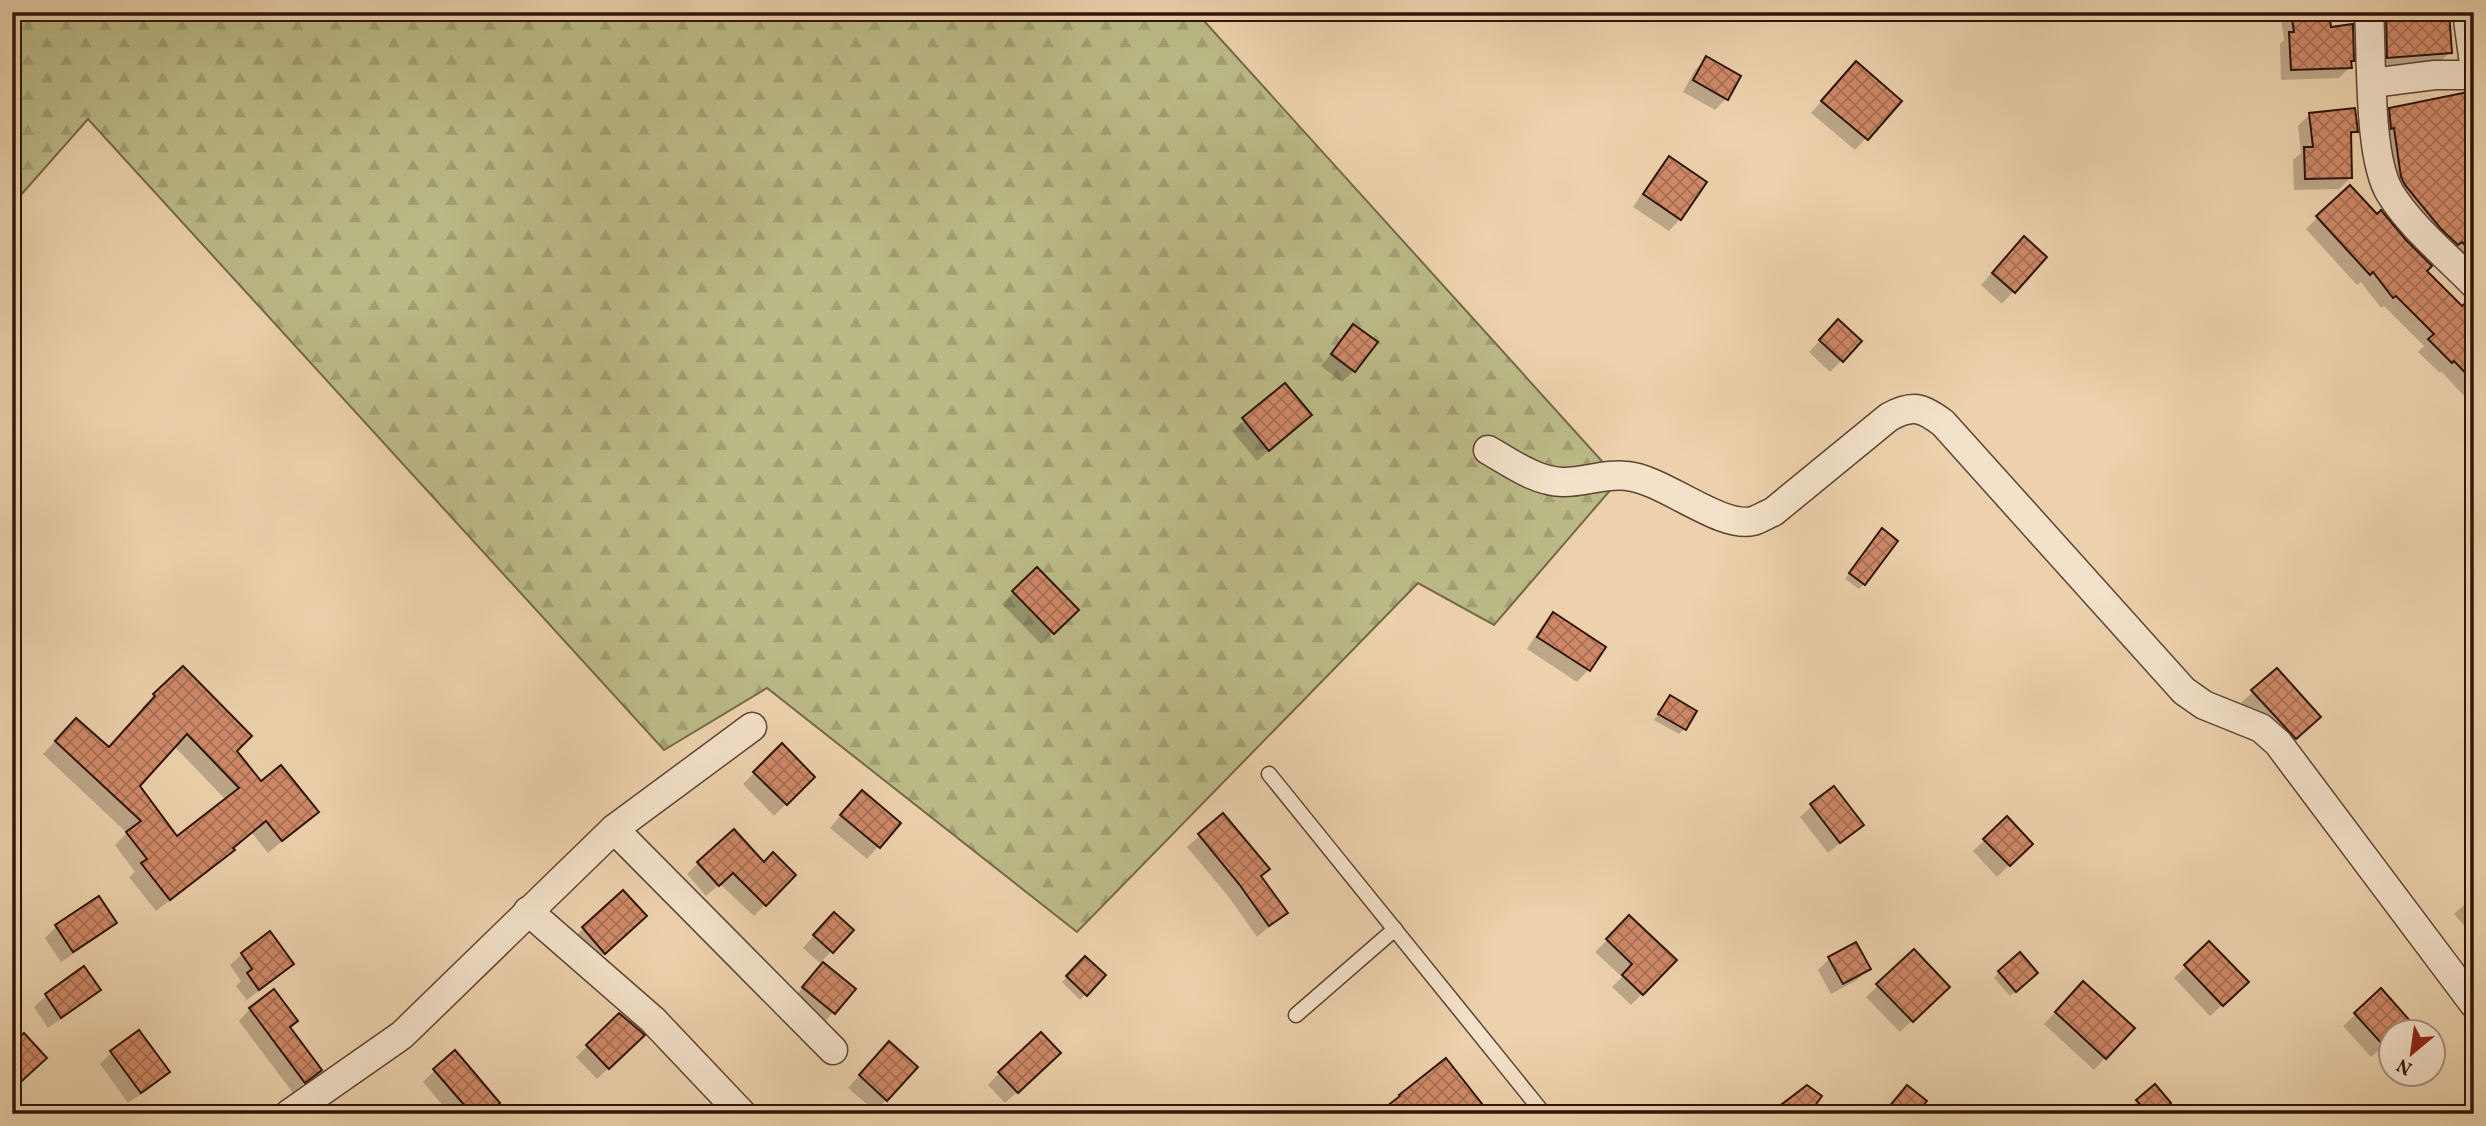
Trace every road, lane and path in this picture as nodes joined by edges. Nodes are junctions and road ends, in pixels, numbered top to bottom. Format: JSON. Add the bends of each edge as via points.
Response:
{"nodes":[{"id":1,"x":2369,"y":12,"type":"edge"},
{"id":2,"x":2467,"y":12,"type":"edge"},
{"id":3,"x":2474,"y":64,"type":"edge"},
{"id":4,"x":2474,"y":75,"type":"edge"},
{"id":5,"x":2372,"y":83,"type":"junction"},
{"id":6,"x":2474,"y":284,"type":"edge"},
{"id":7,"x":1488,"y":450,"type":"dead end"},
{"id":8,"x":752,"y":727,"type":"dead end"},
{"id":9,"x":1269,"y":774,"type":"dead end"},
{"id":10,"x":614,"y":829,"type":"junction"},
{"id":11,"x":528,"y":911,"type":"junction"},
{"id":12,"x":1395,"y":929,"type":"junction"},
{"id":13,"x":2474,"y":1004,"type":"edge"},
{"id":14,"x":1296,"y":1015,"type":"dead end"},
{"id":15,"x":833,"y":1050,"type":"dead end"},
{"id":16,"x":289,"y":1114,"type":"edge"},
{"id":17,"x":742,"y":1114,"type":"edge"},
{"id":18,"x":1544,"y":1114,"type":"edge"}],
"edges":[{"from":1,"to":5,"type":"street"},
{"from":2,"to":3,"type":"street"},
{"from":4,"to":5,"type":"street"},
{"from":5,"to":6,"type":"street","via":[[2376,149],[2389,192]]},
{"from":7,"to":13,"type":"street","via":[[1540,478],[1563,482],[1628,475],[1730,519],[1752,521],[1773,512],[1889,417],[1917,408],[1933,415],[2184,691],[2204,705],[2261,728],[2278,743]]},
{"from":8,"to":10,"type":"street"},
{"from":9,"to":12,"type":"lane"},
{"from":10,"to":11,"type":"street"},
{"from":10,"to":15,"type":"street"},
{"from":11,"to":16,"type":"street","via":[[402,1035]]},
{"from":11,"to":17,"type":"street","via":[[653,1020]]},
{"from":12,"to":14,"type":"lane"},
{"from":12,"to":18,"type":"lane"}]}
